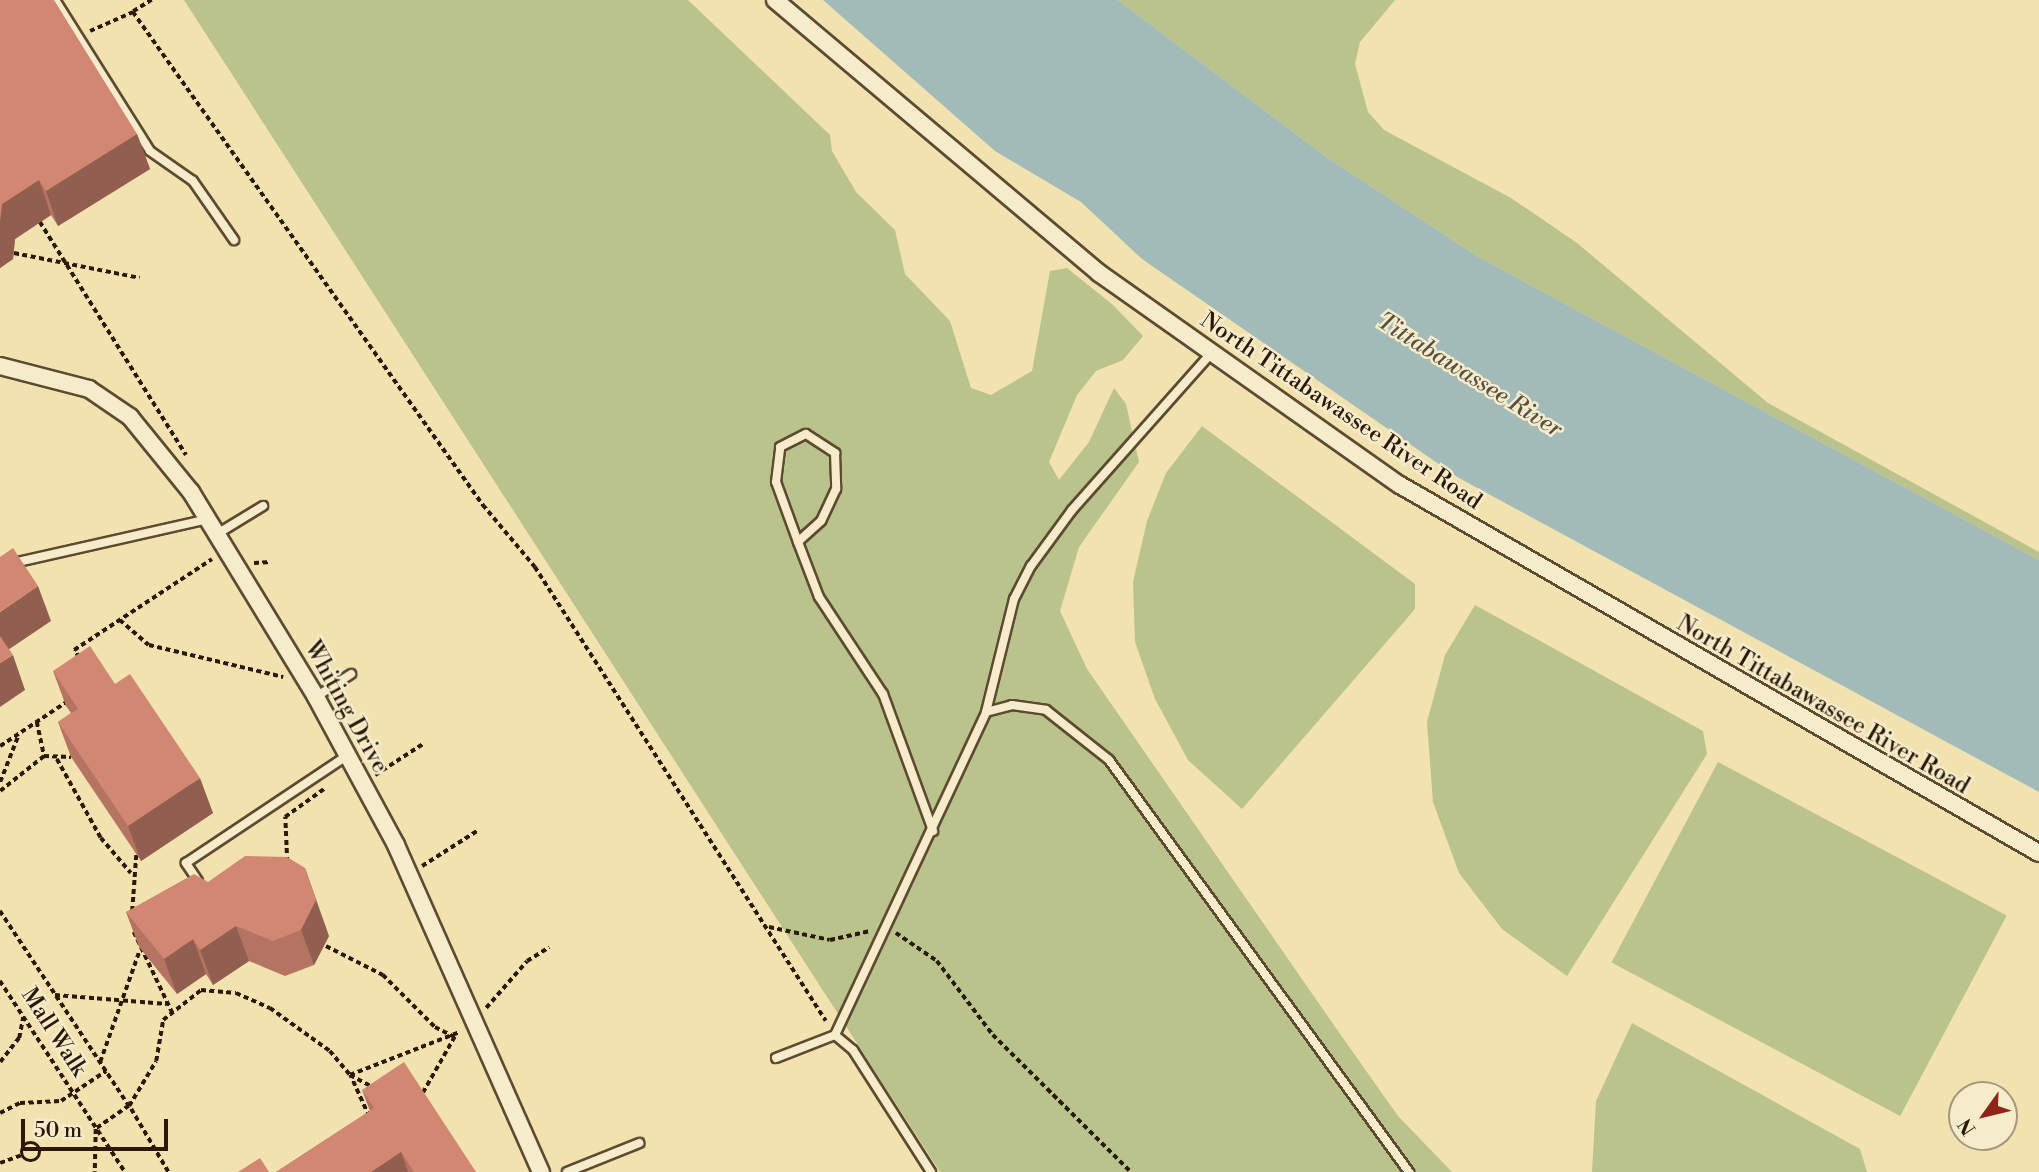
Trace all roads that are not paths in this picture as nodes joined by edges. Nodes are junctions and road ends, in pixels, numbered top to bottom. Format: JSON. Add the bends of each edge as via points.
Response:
{"nodes":[{"id":1,"x":55,"y":0,"type":"edge"},
{"id":2,"x":775,"y":0,"type":"edge"},
{"id":3,"x":234,"y":240,"type":"dead end"},
{"id":4,"x":1213,"y":351,"type":"junction"},
{"id":5,"x":0,"y":366,"type":"edge"},
{"id":6,"x":263,"y":506,"type":"dead end"},
{"id":7,"x":208,"y":519,"type":"junction"},
{"id":8,"x":217,"y":534,"type":"junction"},
{"id":9,"x":798,"y":542,"type":"junction"},
{"id":10,"x":0,"y":566,"type":"edge"},
{"id":11,"x":351,"y":674,"type":"dead end"},
{"id":12,"x":316,"y":697,"type":"junction"},
{"id":13,"x":986,"y":712,"type":"junction"},
{"id":14,"x":348,"y":755,"type":"junction"},
{"id":15,"x":933,"y":831,"type":"junction"},
{"id":16,"x":2039,"y":853,"type":"edge"},
{"id":17,"x":205,"y":892,"type":"edge"},
{"id":18,"x":835,"y":1035,"type":"junction"},
{"id":19,"x":776,"y":1058,"type":"dead end"},
{"id":20,"x":639,"y":1143,"type":"dead end"},
{"id":21,"x":541,"y":1172,"type":"edge"},
{"id":22,"x":567,"y":1172,"type":"edge"},
{"id":23,"x":931,"y":1172,"type":"edge"},
{"id":24,"x":1409,"y":1172,"type":"edge"}],
"edges":[{"from":1,"to":3,"type":"lane","via":[[150,151],[193,180]]},
{"from":2,"to":4,"type":"street","name":"North Tittabawassee River Road","via":[[1006,200]]},
{"from":4,"to":13,"type":"lane","via":[[1072,510],[1031,566],[1014,598]]},
{"from":4,"to":16,"type":"street","name":"North Tittabawassee River Road","via":[[1400,485],[1508,552]]},
{"from":5,"to":7,"type":"street","name":"Whiting Drive","via":[[89,388],[130,417]]},
{"from":6,"to":8,"type":"lane"},
{"from":7,"to":8,"type":"street","name":"Whiting Drive"},
{"from":7,"to":10,"type":"lane"},
{"from":8,"to":12,"type":"street","name":"Whiting Drive"},
{"from":9,"to":9,"type":"lane","via":[[821,521],[836,489],[835,453],[806,434],[780,447],[776,482]]},
{"from":9,"to":15,"type":"lane","via":[[819,597],[883,694]]},
{"from":11,"to":12,"type":"lane"},
{"from":12,"to":14,"type":"street","name":"Whiting Drive"},
{"from":13,"to":15,"type":"lane"},
{"from":13,"to":24,"type":"lane","via":[[1012,705],[1046,710],[1109,760]]},
{"from":14,"to":17,"type":"lane","via":[[186,863]]},
{"from":14,"to":21,"type":"street","name":"Whiting Drive","via":[[476,1016]]},
{"from":15,"to":18,"type":"lane"},
{"from":18,"to":19,"type":"lane"},
{"from":18,"to":23,"type":"lane","via":[[853,1050]]},
{"from":20,"to":22,"type":"lane"}]}
